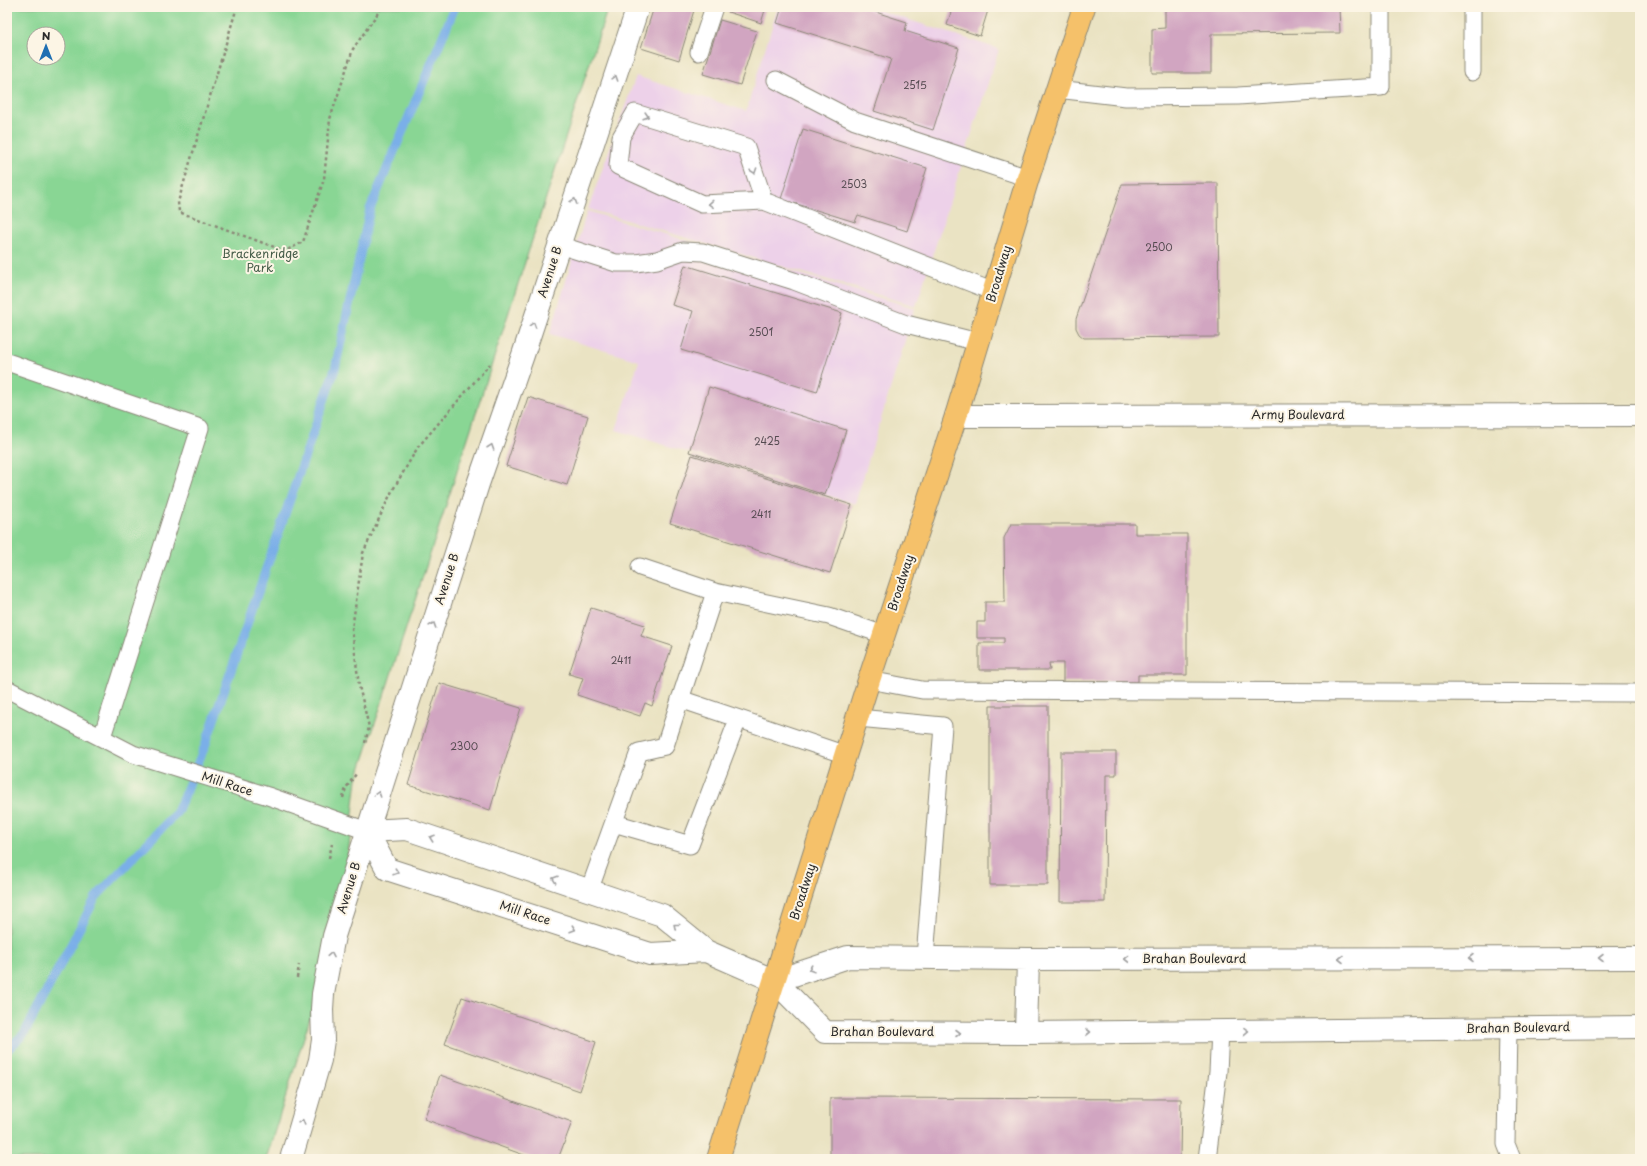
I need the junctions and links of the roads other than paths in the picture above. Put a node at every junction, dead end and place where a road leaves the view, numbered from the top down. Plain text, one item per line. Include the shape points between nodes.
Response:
1 (638, 7) edge
2 (714, 7) edge
3 (1084, 7) edge
4 (1381, 7) edge
5 (1472, 7) edge
6 (699, 52) dead end
7 (1472, 72) dead end
8 (776, 80) dead end
9 (1057, 89) junction
10 (598, 130) junction
11 (622, 137) junction
12 (1028, 178) junction
13 (764, 201) junction
14 (559, 245) junction
15 (994, 292) junction
16 (978, 342) junction
17 (7, 362) edge
18 (1640, 415) edge
19 (956, 416) junction
20 (640, 567) dead end
21 (715, 592) junction
22 (884, 635) junction
23 (869, 680) junction
24 (7, 689) edge
25 (1640, 694) edge
26 (680, 699) junction
27 (858, 718) junction
28 (738, 719) junction
29 (102, 737) junction
30 (846, 755) junction
31 (614, 823) junction
32 (366, 831) junction
33 (589, 891) junction
34 (706, 951) junction
35 (925, 958) junction
36 (1640, 958) edge
37 (1028, 959) junction
38 (775, 981) junction
39 (1640, 1027) edge
40 (1508, 1028) junction
41 (1220, 1031) junction
42 (1026, 1033) junction
43 (291, 1159) edge
44 (718, 1159) edge
45 (1208, 1159) edge
46 (1512, 1159) edge

10 -> 1 street, Avenue B
2 - 6 lane
3 - 9 main road, Broadway
4 - 9 lane via 1381,87 1238,96 1126,97
5 - 7 lane
8 - 12 lane via 855,121
9 - 12 main road, Broadway
10 - 11 lane
14 -> 10 street, Avenue B
13 -> 11 lane via 702,204 618,166
11 -> 13 lane via 635,113 746,147
12 - 15 main road, Broadway
13 - 15 lane
14 - 16 lane via 616,263 657,260 683,251 703,252 794,281 906,324
32 -> 14 street, Avenue B via 478,484
15 - 16 main road, Broadway
16 - 19 main road, Broadway
17 - 29 lane via 200,428
18 - 19 street, Army Boulevard
19 - 22 main road, Broadway
20 - 21 lane
21 - 22 lane via 829,616
21 - 26 lane
22 - 23 main road, Broadway
23 - 25 lane via 922,690
23 - 27 main road, Broadway
24 - 29 lane, Mill Race
26 - 28 lane
26 - 31 lane via 666,746 639,752
27 - 30 main road, Broadway
27 - 35 lane via 943,726
28 - 30 lane
28 - 31 lane via 690,845
29 - 32 lane, Mill Race via 133,754 268,796
30 - 38 main road, Broadway
31 - 33 lane
33 -> 32 street, Mill Race via 407,829
32 -> 34 street, Mill Race via 387,869 650,954
43 -> 32 street, Avenue B via 320,1060 322,1004 334,936
34 -> 33 street, Mill Race via 662,915
34 - 38 street, Mill Race
35 - 37 street, Brahan Boulevard
35 -> 38 street, Brahan Boulevard via 848,957
36 -> 37 street, Brahan Boulevard
37 - 42 street
38 -> 42 street, Brahan Boulevard via 824,1032
38 - 44 main road, Broadway
39 - 40 street, Brahan Boulevard
41 -> 40 street, Brahan Boulevard
40 - 46 lane via 1506,1144
42 -> 41 street, Brahan Boulevard
41 - 45 lane

